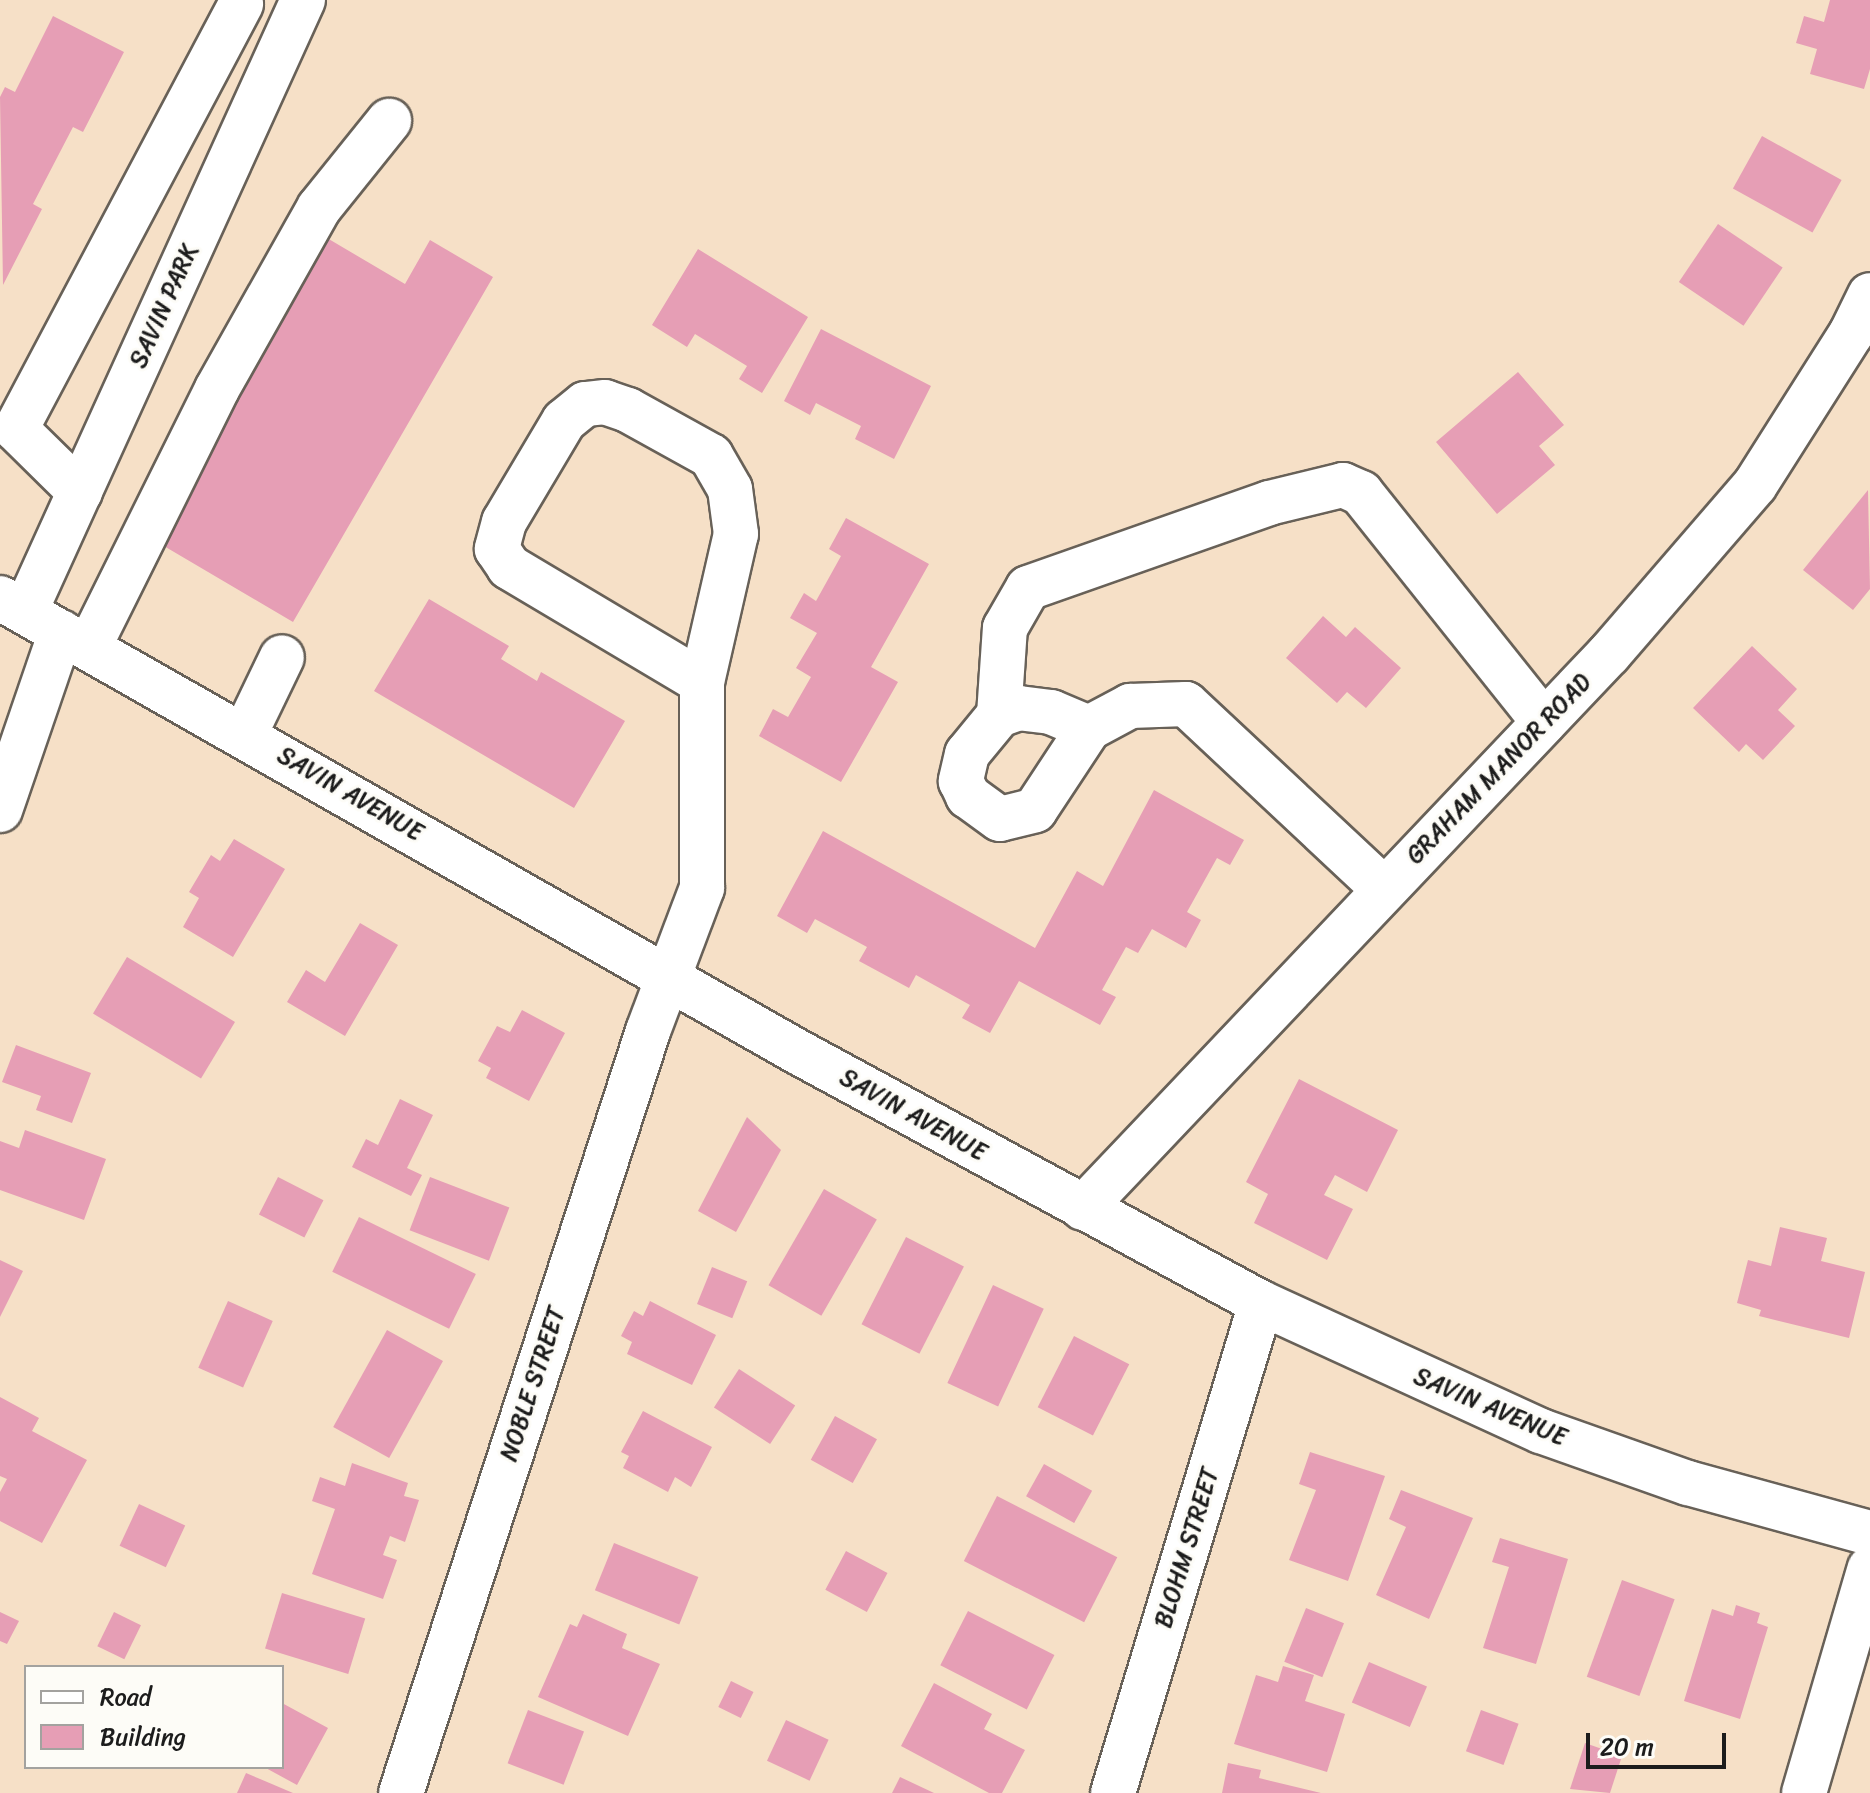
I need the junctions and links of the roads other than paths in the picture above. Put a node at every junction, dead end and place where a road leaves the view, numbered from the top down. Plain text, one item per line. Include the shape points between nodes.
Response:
1 (303, 0) edge
2 (240, 2) edge
3 (275, 61) junction
4 (389, 121) dead end
5 (1870, 295) edge
6 (1860, 340) edge
7 (80, 492) junction
8 (44, 622) edge
9 (282, 657) dead end
10 (702, 682) junction
11 (999, 715) junction
12 (1544, 722) junction
13 (1089, 728) junction
14 (245, 734) junction
15 (0, 810) edge
16 (1384, 889) junction
17 (666, 975) junction
18 (1083, 1208) junction
19 (1261, 1303) junction
20 (1870, 1533) edge
21 (1870, 1568) edge
22 (401, 1793) edge
23 (1113, 1793) edge
24 (1804, 1793) edge

1 - 3 street, SAVIN PARK
2 - 3 street
2 - 7 street via 16,429
3 - 7 street, SAVIN PARK
4 - 8 street via 319,208 217,389
5 - 6 street, GRAHAM MANOR ROAD
6 - 12 street, GRAHAM MANOR ROAD via 1755,485
7 - 8 street, SAVIN PARK
8 - 14 street, SAVIN AVENUE
8 - 15 street
9 - 14 street
10 - 10 street, NOBLE STREET via 736,534 730,489 711,456 628,410 605,402 585,404 564,421 504,522 497,549 509,567
10 - 17 street, NOBLE STREET via 702,888
11 - 12 street via 1005,628 1028,588 1269,503 1343,485 1361,493
11 - 13 street via 1019,708 1051,712
11 - 13 street via 967,754 961,781 968,796 1000,819 1035,810
12 - 16 street, GRAHAM MANOR ROAD
13 - 16 street via 1130,706 1186,704
14 - 17 street, SAVIN AVENUE
16 - 18 street, GRAHAM MANOR ROAD
17 - 18 street, SAVIN AVENUE
17 - 22 street, NOBLE STREET
18 - 19 street, SAVIN AVENUE
19 - 20 street, SAVIN AVENUE via 1541,1431 1688,1483
19 - 23 street, BLOHM STREET
21 - 24 street

